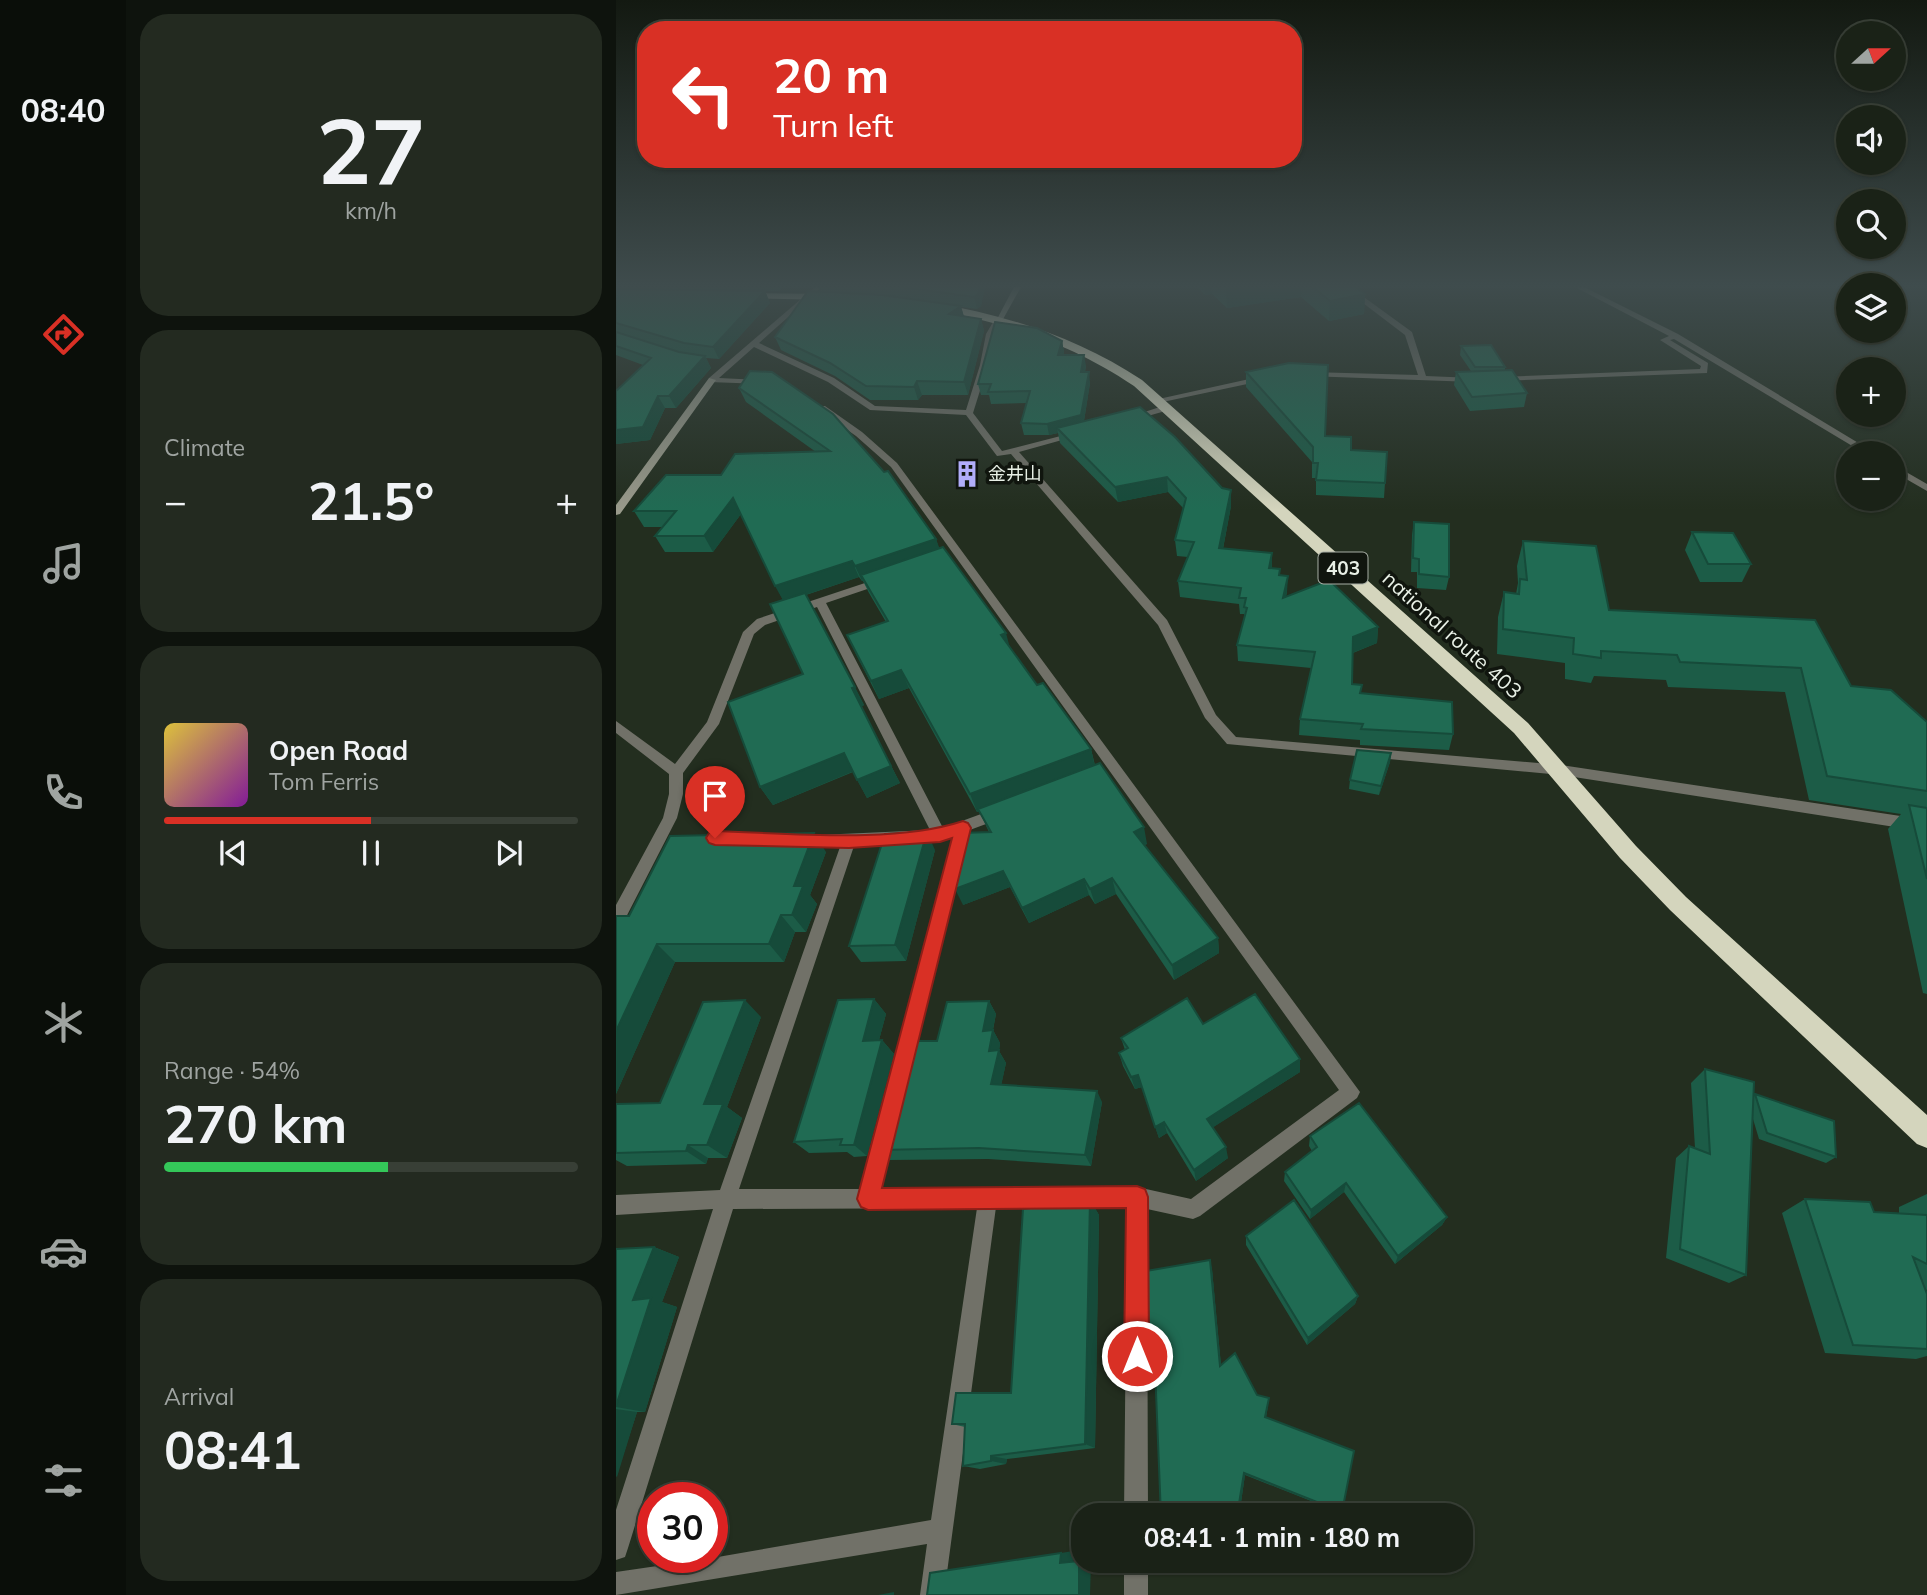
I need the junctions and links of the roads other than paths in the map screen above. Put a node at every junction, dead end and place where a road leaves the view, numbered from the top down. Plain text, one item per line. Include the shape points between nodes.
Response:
1 (730, 361) edge
2 (790, 361) edge
3 (985, 361) edge
4 (1106, 361) edge
5 (1418, 361) edge
6 (1699, 361) edge
7 (1717, 361) edge
8 (715, 364) dead end
9 (726, 365) junction
10 (1302, 373) edge
11 (1276, 376) edge
12 (1423, 378) junction
13 (712, 380) junction
14 (771, 382) edge
15 (812, 400) edge
16 (1162, 404) junction
17 (969, 413) junction
18 (1115, 422) edge
19 (1089, 429) edge
20 (1850, 441) edge
21 (1013, 451) junction
22 (1906, 475) edge
23 (1927, 488) edge
24 (616, 512) edge
25 (897, 576) edge
26 (820, 602) junction
27 (616, 726) edge
28 (1561, 771) junction
29 (676, 772) junction
30 (1014, 808) edge
31 (1927, 827) edge
32 (963, 828) junction
33 (940, 835) junction
34 (782, 840) edge
35 (849, 841) junction
36 (616, 920) edge
37 (899, 1080) edge
38 (889, 1119) edge
39 (1927, 1135) edge
40 (1137, 1197) junction
41 (988, 1198) junction
42 (726, 1199) junction
43 (868, 1199) junction
44 (616, 1206) edge
45 (1136, 1503) edge
46 (941, 1530) junction
47 (616, 1548) edge
48 (1136, 1573) edge
49 (616, 1584) edge
50 (932, 1595) edge
51 (1136, 1595) edge

1 - 9 street
2 - 17 street via 831,380 873,408
3 - 17 street
4 - 16 highway, national route 403 / 403
5 - 12 street
6 - 12 street via 1705,365 1704,371 1572,378
7 - 20 street
8 - 9 street
9 - 13 street
10 - 12 street
11 - 16 street
13 - 14 street
13 - 24 street
15 - 40 street via 894,465 954,557 1109,770 1351,1093 1193,1209
16 - 18 street
16 - 28 highway, national route 403 / 403 via 1521,728
17 - 21 street via 1000,454
19 - 21 street
21 - 28 street via 1163,623 1211,718 1232,741
22 - 23 street
25 - 26 street
26 - 29 street via 761,622 749,632 713,724
26 - 33 street
27 - 29 street
28 - 31 street
28 - 39 highway, national route 403 / 403 via 1642,867 1701,927
29 - 36 street via 668,837
30 - 32 street
32 - 33 street
32 - 37 street
33 - 35 street
34 - 35 street
35 - 42 street
38 - 43 street
40 - 41 street
40 - 45 street
41 - 43 street
41 - 46 street
42 - 43 street
42 - 44 street
42 - 47 street
46 - 49 street
46 - 50 street
48 - 51 street

